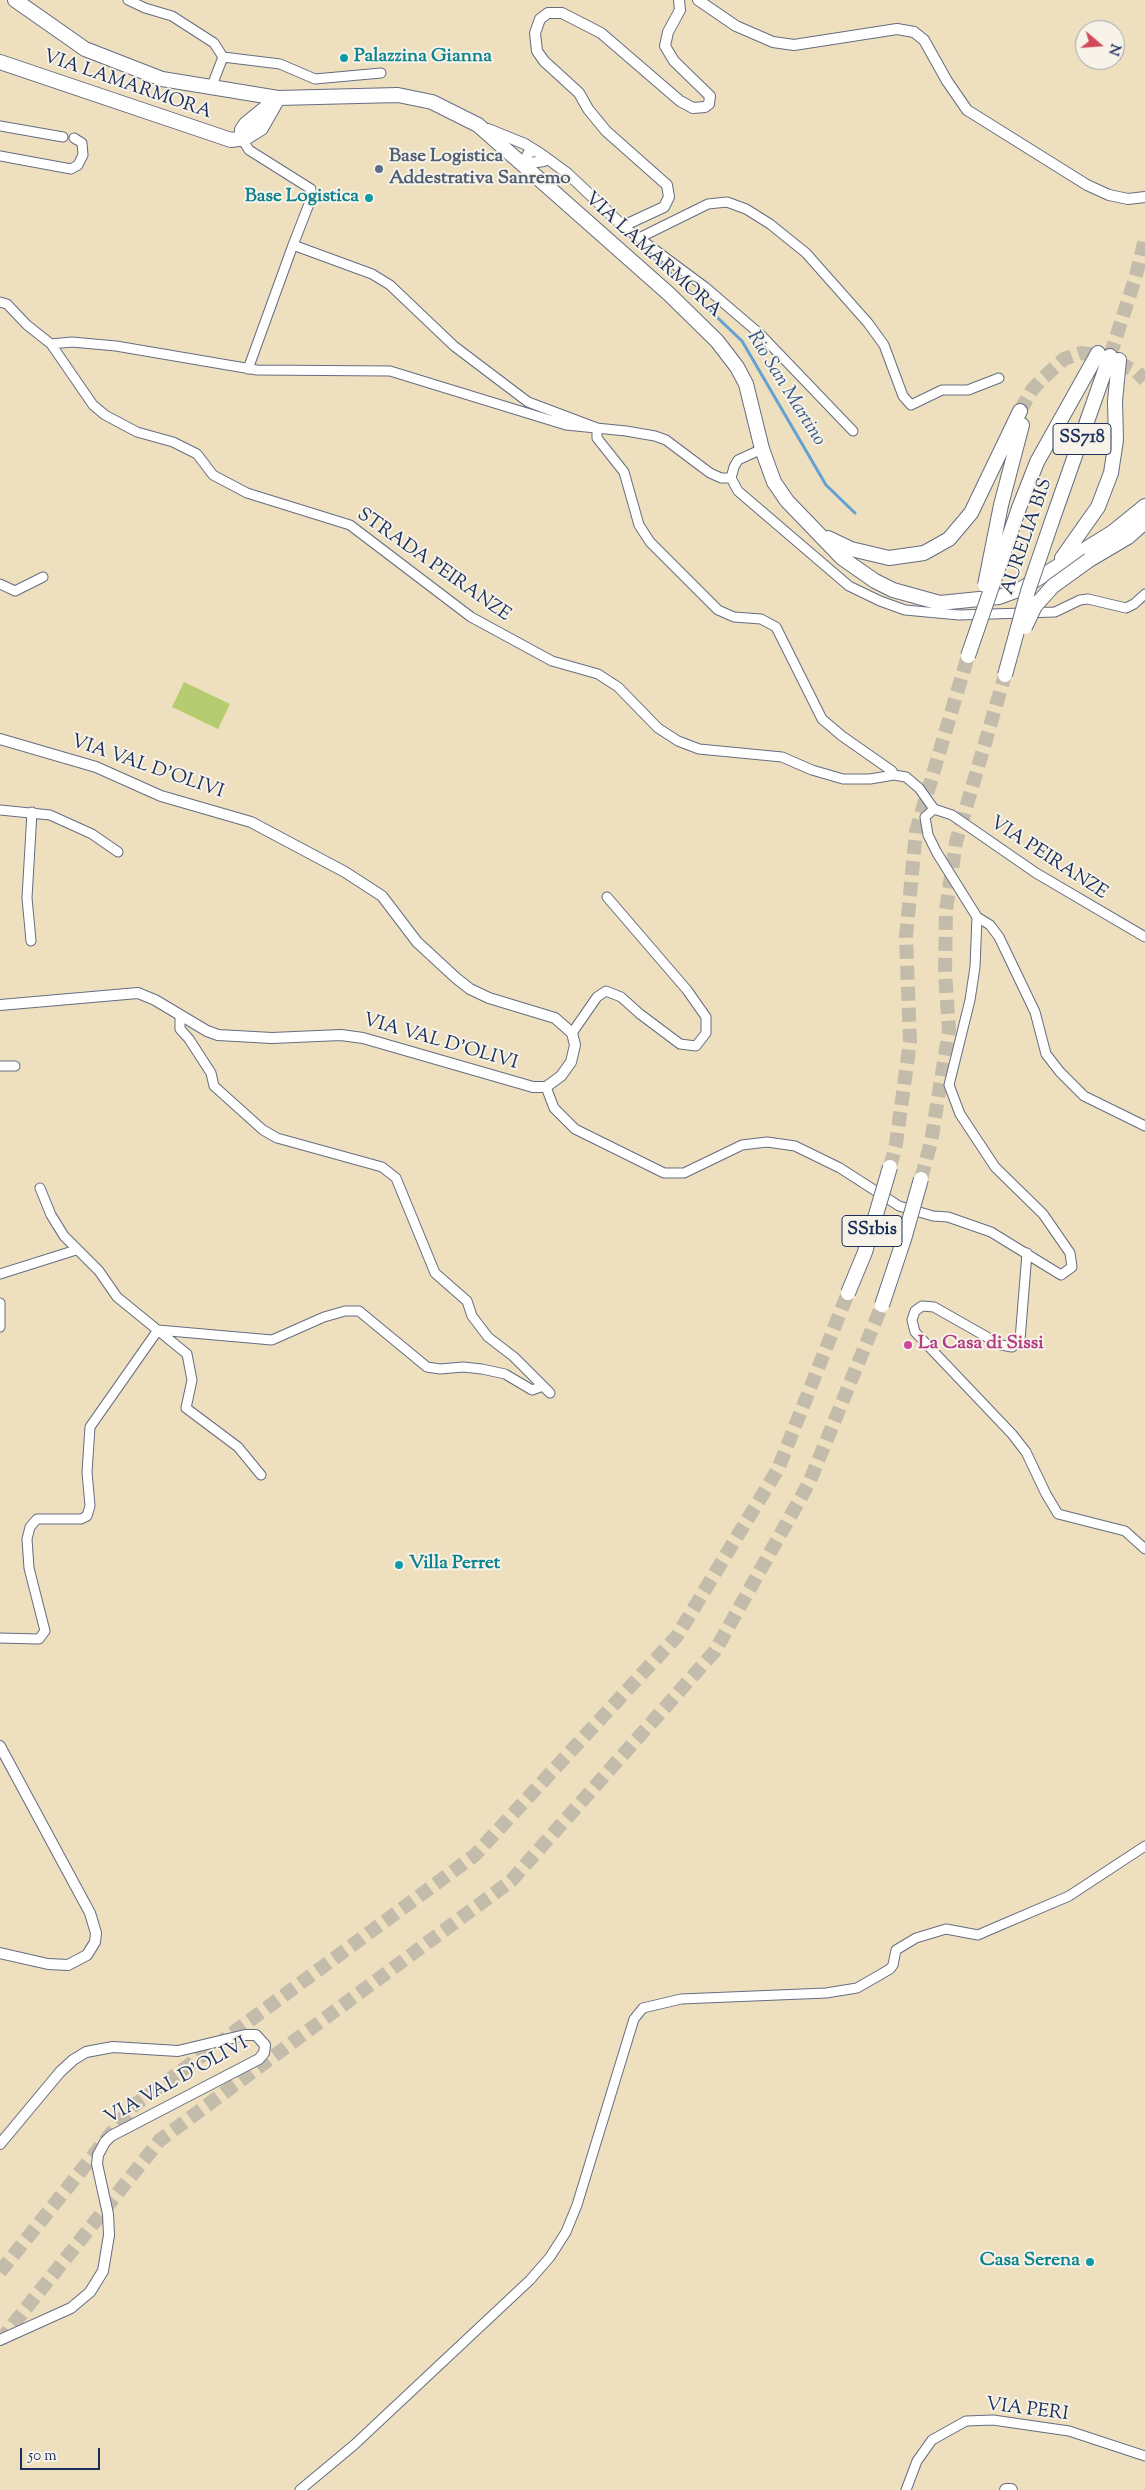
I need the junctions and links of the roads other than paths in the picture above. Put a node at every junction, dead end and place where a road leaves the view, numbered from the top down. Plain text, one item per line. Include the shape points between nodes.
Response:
1 (16, 0) edge
2 (128, 0) edge
3 (680, 0) edge
4 (698, 0) edge
5 (223, 57) junction
6 (0, 62) edge
7 (381, 73) dead end
8 (210, 88) junction
9 (278, 98) junction
10 (478, 125) junction
11 (0, 126) edge
12 (63, 137) dead end
13 (74, 138) dead end
14 (242, 140) junction
15 (536, 151) junction
16 (0, 156) edge
17 (548, 161) junction
18 (523, 164) junction
19 (539, 179) junction
20 (1145, 198) edge
21 (623, 226) junction
22 (639, 238) junction
23 (293, 245) junction
24 (0, 302) edge
25 (51, 344) junction
26 (1109, 356) junction
27 (248, 369) junction
28 (998, 378) dead end
29 (597, 428) junction
30 (853, 430) dead end
31 (762, 449) junction
32 (731, 478) junction
33 (1145, 506) edge
34 (1145, 522) edge
35 (818, 532) junction
36 (1054, 569) junction
37 (43, 577) dead end
38 (0, 584) edge
39 (1145, 594) edge
40 (0, 740) edge
41 (894, 775) junction
42 (934, 809) junction
43 (0, 810) edge
44 (32, 812) junction
45 (118, 852) dead end
46 (607, 896) dead end
47 (977, 917) junction
48 (1145, 937) edge
49 (31, 941) dead end
50 (0, 1005) edge
51 (180, 1016) junction
52 (572, 1033) junction
53 (0, 1066) edge
54 (16, 1066) dead end
55 (546, 1087) junction
56 (1145, 1126) edge
57 (890, 1167) tunnel mouth
58 (921, 1179) tunnel mouth
59 (40, 1188) dead end
60 (76, 1250) junction
61 (1027, 1253) junction
62 (0, 1274) edge
63 (848, 1293) tunnel mouth
64 (0, 1303) edge
65 (882, 1305) tunnel mouth
66 (0, 1327) edge
67 (158, 1330) junction
68 (543, 1386) junction
69 (550, 1393) dead end
70 (261, 1475) dead end
71 (1145, 1549) edge
72 (0, 1638) edge
73 (0, 1746) edge
74 (1145, 1846) edge
75 (0, 1953) edge
76 (0, 2144) edge
77 (0, 2340) edge
78 (1145, 2456) edge
79 (300, 2490) edge
80 (906, 2490) edge
81 (1006, 2490) edge
82 (1011, 2490) edge

1 - 8 main road, VIA LAMARMORA via 85,49 162,79
2 - 5 street via 172,16 214,43
3 - 21 street via 680,10 668,32 665,46 674,60 710,96 705,107 693,108 680,100 601,33 562,13 548,13 540,19 535,33 537,51 544,61 579,93 606,131 670,191 664,207
4 - 20 street via 736,26 773,42 794,45 897,29 914,32 924,40 967,110 1087,185 1109,195
5 - 7 street via 280,64 315,79
5 - 8 street
6 - 14 main road, VIA LAMARMORA via 214,135
8 - 9 main road, VIA LAMARMORA
9 - 10 main road, VIA LAMARMORA via 398,95 432,102
9 - 14 main road via 246,124
10 - 15 street
10 - 18 main road, VIA LAMARMORA
11 - 12 street
13 - 16 street via 82,143 83,155 78,165 71,169
14 - 23 street via 249,150 311,189
15 - 17 street
15 - 18 street via 529,152
17 - 18 street
17 - 19 street via 538,167
17 - 21 street via 581,186
18 - 19 main road, VIA LAMARMORA
19 - 31 main road, VIA LAMARMORA via 717,341 737,366 746,384
21 - 22 street, VIA LAMARMORA
22 - 28 street, VIA LAMARMORA via 708,204 727,202 746,209 806,253 862,315 884,345 899,389 911,406 942,390 968,390
22 - 30 street, VIA LAMARMORA via 705,287 761,335
23 - 27 street
23 - 29 street via 372,274 390,285 454,346 528,402
24 - 25 street, STRADA PEIRANZE via 7,304
25 - 27 street via 72,342 116,346
25 - 41 street, STRADA PEIRANZE via 93,405 105,415 137,432 173,442 197,454 213,475 247,493 350,526 471,617 552,660 598,674 618,687 658,728 678,741 699,749 782,757 843,779
26 - 34 main road, AURELIA BIS / SS718, bridge via 1028,590 1008,675 1035,606 1063,577 1128,537
26 - 35 main road, AURELIA BIS / SS718, bridge via 1045,446 1019,508 968,656 1023,413 971,513 949,539 924,553 889,558 852,549
26 - 36 main road via 1116,440 1110,473 1098,507
27 - 29 street via 390,371 566,426
29 - 32 street via 666,440 710,473
29 - 41 street via 597,438 624,472 639,525 650,542 718,610 734,617 762,619 776,627 822,719
31 - 32 street via 738,460
31 - 35 main road, VIA LAMARMORA via 774,482 803,519
32 - 39 street via 738,491 849,586 905,610 959,615 1056,612 1088,599 1126,608
33 - 36 main road via 1113,532
35 - 36 main road via 842,558 875,581 908,596 940,603 999,597 1021,589
37 - 38 street via 15,590
40 - 52 street, VIA VAL D'OLIVI via 96,767 161,796 251,822 372,887 391,905 417,942 470,989 555,1018
41 - 42 street via 913,782
42 - 47 street via 925,817 928,835
42 - 48 street, VIA PEIRANZE via 952,816 1036,872
43 - 44 street
44 - 45 street via 92,834
44 - 49 street via 27,898
46 - 52 street via 687,990 706,1017 706,1033 696,1046 680,1044 622,997 606,991 597,997
47 - 56 street via 998,937 1035,1012 1046,1054 1060,1072 1084,1096
47 - 61 street via 970,1000 948,1085 960,1114 990,1159 1053,1226 1070,1253 1072,1267 1061,1275
50 - 51 street, VIA VAL D'OLIVI via 130,992 146,996
51 - 55 street, VIA VAL D'OLIVI via 206,1031 227,1037 342,1035 363,1038 524,1086
51 - 68 street via 180,1029 211,1073 214,1086 264,1130 277,1138 382,1167 396,1178 435,1273 466,1301 472,1316 488,1337
52 - 55 street via 575,1046 571,1062 561,1076
53 - 54 street
55 - 61 street via 554,1108 575,1129 664,1173 684,1173 742,1144 767,1142 795,1146 840,1168 900,1206 969,1223
57 - 63 main road, SS1bis, bridge via 865,1252
58 - 65 main road, SS1bis, bridge
59 - 60 street via 51,1215
60 - 62 street
60 - 67 street via 99,1272 117,1297
61 - 71 street via 1023,1326 1020,1340 1012,1347 1001,1345 934,1307 922,1306 915,1311 912,1320 915,1332 1026,1452 1058,1514 1125,1531
64 - 66 street
67 - 68 street via 272,1340 324,1317 359,1311 427,1367 440,1370 482,1369 505,1374 532,1390
67 - 70 street via 187,1354 192,1380 186,1408 238,1447
67 - 72 street via 90,1427 87,1472 90,1506 87,1516 81,1519 37,1519 30,1528 28,1568 45,1631 38,1639
68 - 69 street
73 - 75 street via 90,1913 96,1933 88,1956 68,1965
74 - 79 street via 1069,1896 987,1931 978,1934 946,1929 916,1938 896,1950 890,1968 857,1988 681,1999 643,2008 634,2019 577,2205 566,2232 550,2257 530,2280 354,2445
76 - 77 street, VIA VAL D'OLIVI via 60,2072 86,2052 113,2047 178,2051 245,2035 256,2035 263,2041 265,2049 259,2059 105,2142 98,2155 109,2235 103,2271 90,2292 71,2308
78 - 80 street, VIA PERI via 1069,2432 993,2420 966,2422 932,2440 917,2461
81 - 82 main road

